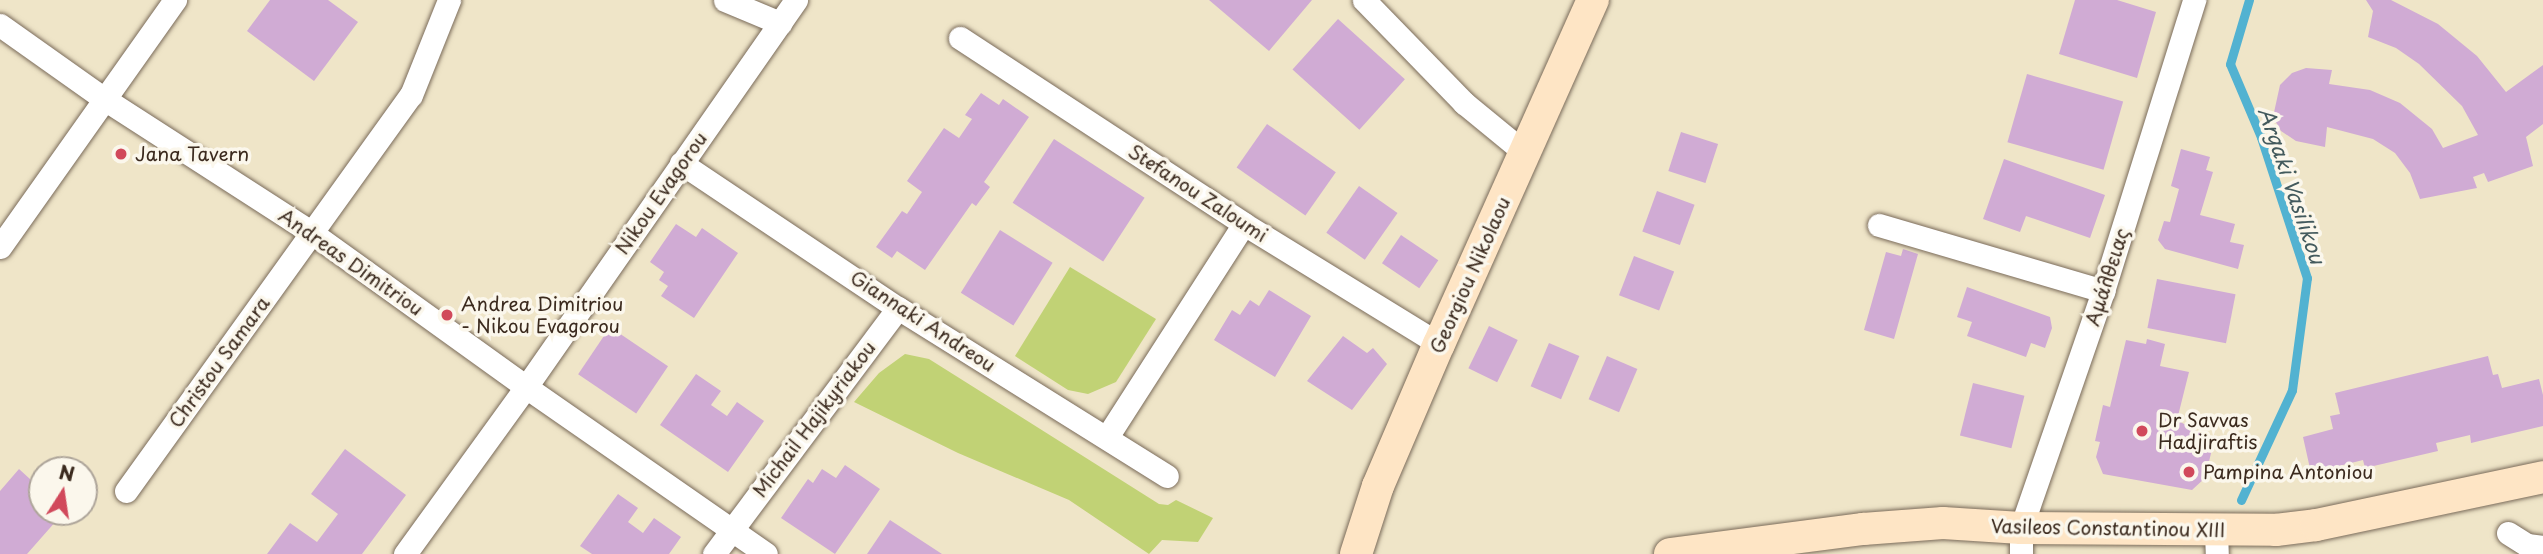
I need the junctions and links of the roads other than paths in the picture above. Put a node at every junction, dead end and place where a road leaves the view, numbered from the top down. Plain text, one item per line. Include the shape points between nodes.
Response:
1 (175, 0) edge
2 (449, 0) edge
3 (725, 0) edge
4 (796, 0) edge
5 (1364, 0) edge
6 (1593, 0) edge
7 (2194, 0) edge
8 (780, 23) junction
9 (0, 25) edge
10 (960, 38) dead end
11 (106, 100) junction
12 (1525, 153) junction
13 (681, 163) junction
14 (1244, 224) junction
15 (1879, 225) dead end
16 (312, 233) junction
17 (0, 247) edge
18 (2103, 291) junction
19 (898, 308) junction
20 (1439, 344) junction
21 (526, 387) junction
22 (1107, 437) junction
23 (1167, 476) dead end
24 (2543, 477) edge
25 (126, 491) dead end
26 (730, 531) junction
27 (2508, 533) dead end
28 (2021, 541) edge
29 (2216, 543) edge
30 (2543, 547) edge
31 (405, 554) edge
32 (714, 554) edge
33 (766, 554) edge
34 (1356, 554) edge
35 (1670, 554) edge

1 - 11 street
2 - 16 street, Christou Samara via 411,95
3 - 8 street
4 - 8 street, Nikou Evagorou
5 - 12 street via 1464,103
6 - 12 street, Georgiou Nikolaou
7 - 18 street, Αμάλθειας
8 - 13 street, Nikou Evagorou
9 - 11 street, Andreas Dimitriou
10 - 14 street, Stefanou Zaloumi
11 - 16 street, Andreas Dimitriou
11 - 17 street
12 - 20 street, Georgiou Nikolaou
13 - 19 street, Giannaki Andreou
13 - 21 street, Nikou Evagorou
14 - 20 street, Stefanou Zaloumi
14 - 22 street
15 - 18 street
16 - 21 street, Andreas Dimitriou
16 - 25 street, Christou Samara
18 - 28 street, Αμάλθειας
19 - 22 street, Giannaki Andreou
19 - 26 street, Michail Hajikyriakou
20 - 34 street, Georgiou Nikolaou via 1378,486
21 - 26 street, Andreas Dimitriou
21 - 31 street, Nikou Evagorou
22 - 23 street, Giannaki Andreou
24 - 29 street, Vasileos Constantinou XIII
26 - 32 street, Michail Hajikyriakou
26 - 33 street, Andreas Dimitriou
27 - 30 street via 2527,545
28 - 29 street, Vasileos Constantinou XIII
28 - 35 street, Vasileos Constantinou XIII via 1943,523

